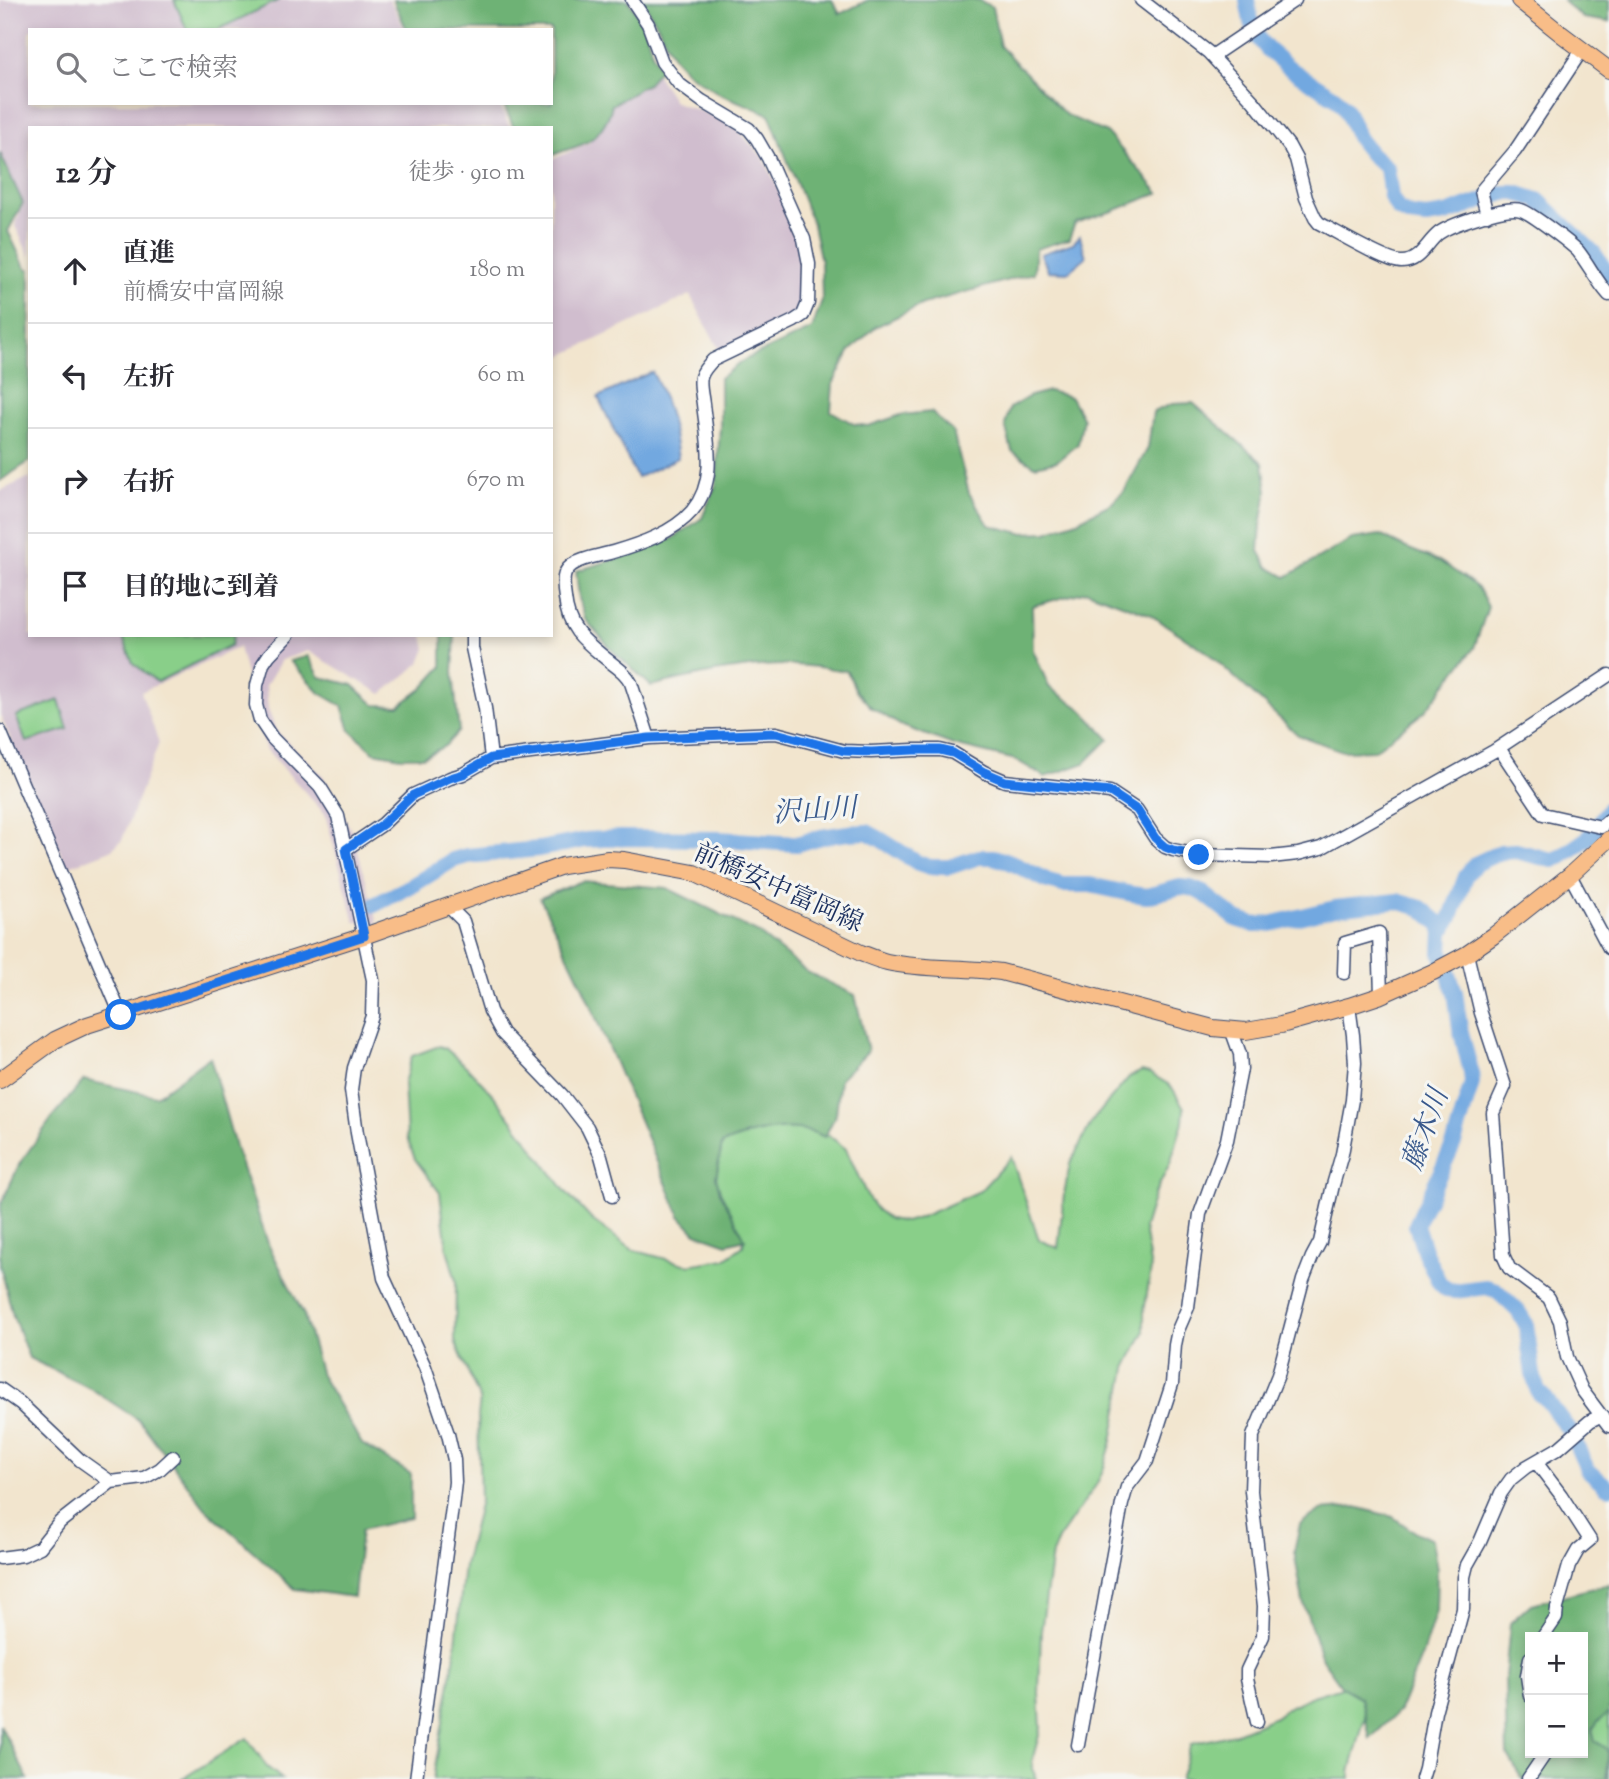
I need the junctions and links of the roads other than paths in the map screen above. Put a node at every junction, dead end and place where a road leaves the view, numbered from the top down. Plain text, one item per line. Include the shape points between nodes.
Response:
1 (632, 0) edge
2 (1141, 0) edge
3 (1296, 0) edge
4 (1519, 0) edge
5 (1582, 50) junction
6 (1212, 56) junction
7 (1609, 70) edge
8 (1487, 215) junction
9 (1607, 290) edge
10 (286, 637) edge
11 (472, 637) edge
12 (1609, 675) edge
13 (0, 732) edge
14 (649, 738) junction
15 (1499, 748) junction
16 (491, 758) junction
17 (1609, 820) edge
18 (1609, 839) edge
19 (346, 849) junction
20 (1570, 875) junction
21 (448, 906) junction
22 (364, 936) junction
23 (1609, 948) edge
24 (1464, 956) junction
25 (1344, 973) dead end
26 (1381, 995) junction
27 (1349, 1006) junction
28 (121, 1015) junction
29 (1231, 1029) junction
30 (0, 1080) edge
31 (612, 1196) dead end
32 (0, 1389) edge
33 (1604, 1421) edge
34 (173, 1457) dead end
35 (1535, 1462) junction
36 (111, 1482) junction
37 (0, 1558) edge
38 (1546, 1632) edge
39 (1257, 1722) dead end
40 (1078, 1745) dead end
41 (1542, 1758) edge
42 (416, 1779) edge
43 (1422, 1779) edge
44 (1528, 1779) edge

1 - 14 street via 648,24 662,62 679,84 749,129 757,139 804,239 810,288 803,315 706,367 701,382 707,484 689,514 673,527 565,571 571,624 627,675
2 - 6 street
3 - 6 street
4 - 5 main road
5 - 7 main road
5 - 8 street via 1516,151 1481,191
6 - 8 street via 1289,146 1319,223 1384,257 1404,262 1422,252 1441,232
8 - 9 street via 1521,210 1577,250
10 - 19 street via 263,664 257,685 260,720 320,787 338,816
11 - 16 street
12 - 15 street
13 - 28 street
14 - 15 street via 776,733 844,751 940,750 1005,781 1110,792 1137,810 1165,847 1240,857 1321,848
14 - 16 street
15 - 17 street via 1543,814 1601,827
16 - 19 street via 413,795 383,824
18 - 20 main road
19 - 22 street
20 - 23 street
20 - 24 main road
21 - 22 main road, 前橋安中富岡線
21 - 29 main road, 前橋安中富岡線 via 562,866 624,860 694,873 886,961 1001,972
21 - 31 street via 463,921 490,1011 502,1033 587,1127
22 - 28 main road, 前橋安中富岡線
22 - 42 street via 373,999 351,1090 357,1133 384,1278 425,1367 454,1460 453,1500
24 - 26 main road, 前橋安中富岡線
24 - 33 street via 1505,1086 1493,1113 1503,1255 1509,1269 1549,1298 1560,1321 1567,1357 1582,1390
25 - 26 street via 1345,943 1378,933
26 - 27 main road, 前橋安中富岡線
27 - 29 main road, 前橋安中富岡線 via 1281,1025
27 - 39 street via 1355,1063 1342,1154 1320,1242 1303,1280 1278,1375 1253,1436 1251,1502 1264,1636 1247,1679
28 - 30 main road, 前橋安中富岡線 via 55,1040
29 - 40 street via 1241,1069 1227,1140 1200,1214 1172,1384 1147,1461 1127,1487 1122,1504
32 - 36 street
33 - 35 street via 1590,1421
34 - 36 street via 144,1478
35 - 38 street via 1590,1540 1569,1566 1556,1618
35 - 43 street via 1511,1479 1467,1565 1463,1609
36 - 37 street via 60,1522 40,1547
41 - 44 street

